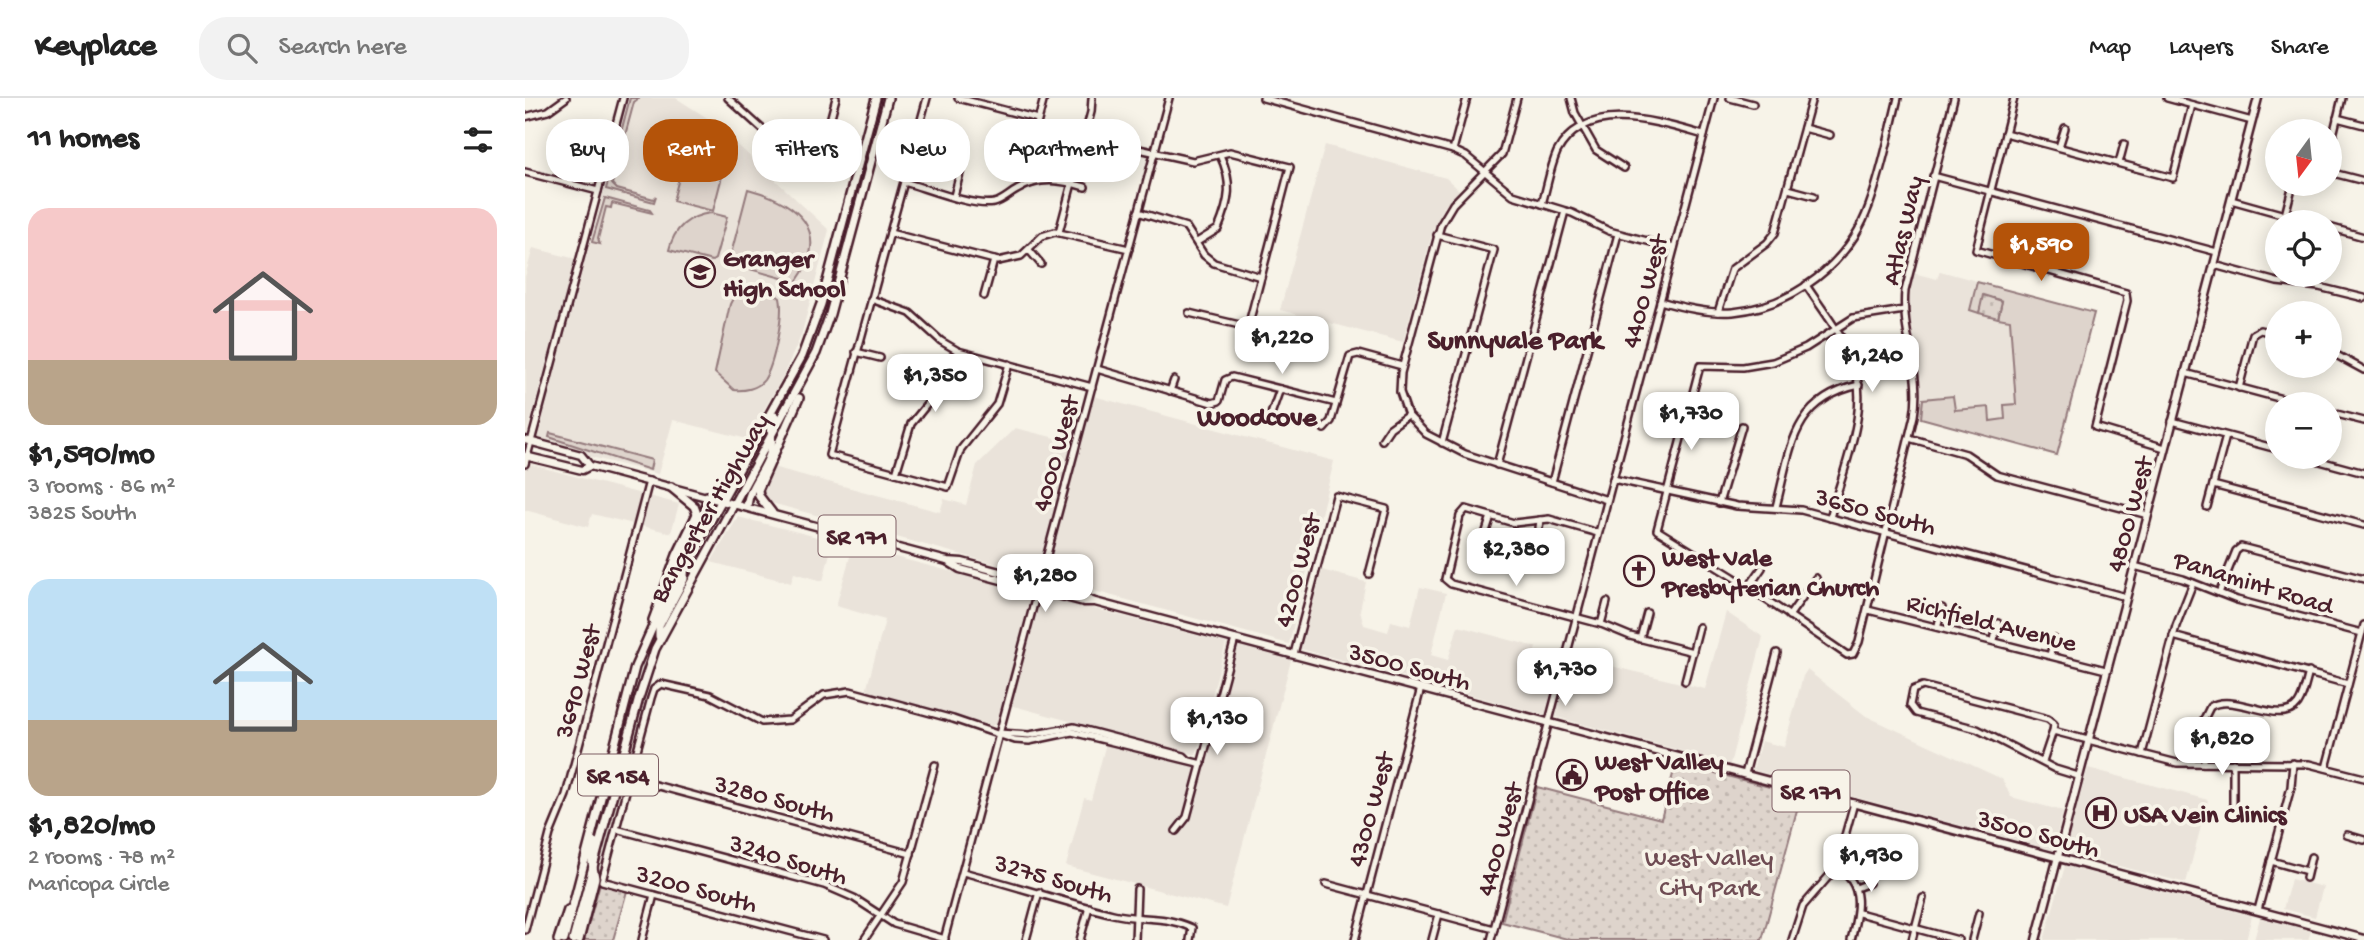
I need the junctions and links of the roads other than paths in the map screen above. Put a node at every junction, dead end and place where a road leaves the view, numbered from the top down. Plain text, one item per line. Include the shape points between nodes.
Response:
1 (566, 98) edge
2 (622, 98) edge
3 (728, 98) edge
4 (837, 98) edge
5 (876, 98) edge
6 (888, 98) edge
7 (927, 98) edge
8 (958, 98) edge
9 (1044, 98) edge
10 (1091, 98) edge
11 (1169, 98) edge
12 (1263, 98) edge
13 (1517, 98) edge
14 (1571, 98) edge
15 (1714, 98) edge
16 (1730, 98) edge
17 (1812, 98) edge
18 (1898, 98) edge
19 (1954, 98) edge
20 (2014, 98) edge
21 (2167, 98) edge
22 (2258, 98) edge
23 (2342, 98) edge
24 (1464, 99) edge
25 (1753, 104) dead end
26 (2193, 105) junction
27 (525, 117) edge
28 (2337, 118) joint
29 (921, 119) edge
30 (1038, 119) joint
31 (1088, 119) edge
32 (2252, 121) junction
33 (1582, 124) junction
34 (2364, 125) edge
35 (1804, 128) junction
36 (2064, 128) dead end
37 (2005, 133) junction
38 (1704, 135) junction
39 (1830, 135) dead end
40 (2124, 144) dead end
41 (1141, 148) edge
42 (2059, 148) junction
43 (1453, 150) junction
44 (1155, 151) junction
45 (1220, 155) junction
46 (2119, 163) junction
47 (1623, 168) dead end
48 (525, 172) edge
49 (1484, 173) junction
50 (2342, 175) edge
51 (1933, 176) junction
52 (2364, 181) edge
53 (904, 182) joint
54 (958, 182) edge
55 (1032, 183) joint
56 (1072, 183) junction
57 (1085, 187) dead end
58 (1787, 189) junction
59 (598, 191) junction
60 (1990, 191) junction
61 (954, 196) junction
62 (1814, 196) dead end
63 (2231, 200) junction
64 (1542, 204) junction
65 (2267, 210) edge
66 (1565, 211) junction
67 (1138, 212) junction
68 (2342, 231) edge
69 (1059, 232) junction
70 (891, 233) junction
71 (1437, 234) junction
72 (1618, 234) junction
73 (2364, 237) edge
74 (1197, 242) junction
75 (1674, 248) junction
76 (1129, 249) junction
77 (1029, 250) junction
78 (2217, 252) junction
79 (993, 260) junction
80 (1041, 264) dead end
81 (2214, 265) junction
82 (1261, 276) junction
83 (1807, 285) junction
84 (984, 296) dead end
85 (2364, 298) edge
86 (871, 299) junction
87 (1660, 301) junction
88 (1904, 310) junction
89 (1718, 312) junction
90 (1189, 313) dead end
91 (828, 323) junction
92 (1835, 329) junction
93 (2265, 332) edge
94 (958, 351) junction
95 (856, 352) junction
96 (880, 358) dead end
97 (2342, 358) edge
98 (798, 364) junction
99 (1009, 364) junction
100 (1402, 366) junction
101 (1097, 369) junction
102 (2364, 370) edge
103 (2185, 373) junction
104 (1174, 380) dead end
105 (1859, 385) junction
106 (1092, 387) junction
107 (2239, 388) junction
108 (1280, 389) junction
109 (1170, 391) junction
110 (2265, 395) edge
111 (1336, 404) junction
112 (1408, 415) junction
113 (2342, 415) edge
114 (1270, 416) dead end
115 (2172, 421) junction
116 (2364, 421) edge
117 (1742, 426) dead end
118 (1324, 429) dead end
119 (2226, 436) junction
120 (1909, 438) junction
121 (770, 440) junction
122 (1382, 440) dead end
123 (528, 441) edge
124 (1443, 443) junction
125 (2265, 446) edge
126 (2165, 448) junction
127 (526, 456) edge
128 (525, 464) edge
129 (1497, 465) junction
130 (590, 466) junction
131 (2342, 467) edge
132 (896, 473) junction
133 (2364, 473) edge
134 (1613, 479) junction
135 (649, 481) junction
136 (1552, 482) junction
137 (2213, 485) junction
138 (671, 487) junction
139 (1667, 491) junction
140 (707, 496) junction
141 (722, 500) junction
142 (1607, 500) junction
143 (734, 503) junction
144 (1719, 503) junction
145 (747, 506) junction
146 (1776, 507) junction
147 (2207, 507) dead end
148 (772, 513) junction
149 (2147, 515) junction
150 (1491, 516) junction
151 (1830, 518) junction
152 (1540, 520) junction
153 (2364, 525) edge
154 (1598, 533) junction
155 (1886, 533) junction
156 (1483, 541) dead end
157 (1531, 552) dead end
158 (685, 566) junction
159 (2134, 566) junction
160 (1762, 568) dead end
161 (1369, 574) dead end
162 (1816, 578) dead end
163 (2364, 579) edge
164 (2193, 583) junction
165 (1039, 586) junction
166 (1748, 588) junction
167 (2219, 593) junction
168 (2126, 597) junction
169 (1607, 602) dead end
170 (1942, 608) dead end
171 (1868, 610) junction
172 (1647, 613) dead end
173 (1789, 616) junction
174 (1576, 617) junction
175 (1998, 623) dead end
176 (1601, 624) junction
177 (653, 625) junction
178 (1938, 625) junction
179 (2364, 625) edge
180 (1699, 626) dead end
181 (2362, 633) junction
182 (2173, 636) junction
183 (1235, 639) junction
184 (1640, 639) junction
185 (2054, 639) dead end
186 (1994, 640) junction
187 (659, 641) junction
188 (1693, 652) junction
189 (1777, 653) dead end
190 (1294, 654) junction
191 (2050, 655) junction
192 (2106, 670) junction
193 (2309, 672) junction
194 (1685, 681) dead end
195 (2348, 684) junction
196 (1421, 688) junction
197 (1548, 722) junction
198 (2053, 731) junction
199 (999, 733) junction
200 (2088, 740) junction
201 (2142, 754) junction
202 (2043, 761) junction
203 (2233, 763) junction
204 (2293, 763) junction
205 (1202, 764) junction
206 (2204, 764) junction
207 (935, 765) dead end
208 (2326, 768) junction
209 (1745, 774) junction
210 (2078, 776) junction
211 (629, 778) junction
212 (2364, 778) edge
213 (604, 784) junction
214 (1854, 803) junction
215 (2233, 806) dead end
216 (616, 829) junction
217 (1176, 831) dead end
218 (2347, 835) dead end
219 (2364, 840) edge
220 (911, 854) junction
221 (2058, 857) junction
222 (2311, 857) dead end
223 (2271, 861) junction
224 (593, 866) junction
225 (1836, 868) junction
226 (2307, 871) junction
227 (963, 872) junction
228 (2306, 878) dead end
229 (1868, 883) dead end
230 (1326, 884) dead end
231 (1856, 888) junction
232 (1137, 889) dead end
233 (1039, 892) junction
234 (654, 895) junction
235 (1367, 895) junction
236 (1923, 898) dead end
237 (573, 905) junction
238 (1089, 908) junction
239 (2258, 910) junction
240 (1859, 913) junction
241 (1979, 913) dead end
242 (1439, 914) junction
243 (881, 916) junction
244 (1136, 916) junction
245 (1494, 929) junction
246 (1915, 929) junction
247 (525, 930) edge
248 (945, 939) edge
249 (2364, 939) edge
250 (558, 940) edge
251 (565, 940) edge
252 (573, 940) edge
253 (579, 940) edge
254 (642, 940) edge
255 (823, 940) edge
256 (864, 940) edge
257 (1026, 940) edge
258 (1080, 940) edge
259 (1135, 940) edge
260 (1190, 940) edge
261 (1355, 940) edge
262 (1432, 940) edge
263 (1491, 940) edge
264 (1792, 940) edge
265 (1851, 940) edge
266 (1912, 940) edge
267 (1958, 940) edge
268 (1972, 940) edge
269 (2036, 940) edge

1 - 27 street via 548,111
2 - 59 street
3 - 4 street via 804,167 813,170
5 - 98 highway, Bangerter Highway / SR 154 via 821,304
6 - 91 highway, Bangerter Highway / SR 154
7 - 29 street
8 - 30 street
9 - 30 street
10 - 31 street
11 - 44 street, 4000 West
12 - 43 street
13 - 49 street via 1502,154
14 - 33 street
15 - 38 street, 4400 West
16 - 25 street
17 - 35 street
18 - 83 street via 1863,221 1834,262
19 - 51 street, Atlas Way
20 - 37 street
21 - 26 street
22 - 32 main road, 4800 West
23 - 28 street
24 - 43 street
26 - 32 street
26 - 46 street via 2173,178
28 - 34 street
32 - 63 main road, 4800 West
33 - 38 street via 1619,114
33 - 47 street via 1600,154
33 - 64 street via 1557,152
35 - 39 street
35 - 58 street
36 - 42 street
37 - 42 street
37 - 60 street
38 - 75 street, 4400 West
40 - 46 street
41 - 44 street
42 - 46 street
43 - 49 street
44 - 45 street via 1193,161
44 - 67 street, 4000 West
45 - 74 street via 1230,177 1227,200 1218,229
45 - 82 street via 1235,152 1290,167
48 - 59 street
49 - 64 street via 1513,195
49 - 71 street via 1449,209
50 - 52 street
51 - 60 street
51 - 88 street, Atlas Way
53 - 61 street
53 - 70 street
54 - 61 street
55 - 56 street
55 - 61 street via 993,203
56 - 57 street
56 - 69 street
58 - 62 street
58 - 89 street via 1775,233 1732,269
59 - 123 street
60 - 78 street
60 - 126 street via 1976,250 2127,295 2095,427
63 - 65 street
63 - 78 main road, 4800 West
64 - 66 street
66 - 72 street
66 - 129 street
67 - 74 street via 1182,224
67 - 76 street, 4000 West
68 - 73 street
69 - 76 street
69 - 77 street via 1042,236
70 - 79 street
70 - 86 street
71 - 100 street
71 - 124 street via 1494,250
72 - 75 street
72 - 136 street
74 - 82 street via 1214,263
75 - 87 street, 4400 West
76 - 101 street, 4000 West
77 - 79 street via 1012,259
77 - 80 street
78 - 81 main road, 4800 West
79 - 84 street
81 - 85 street
81 - 103 main road, 4800 West
82 - 90 street via 1248,327
83 - 89 street via 1765,305
83 - 92 street
86 - 94 street via 910,313
86 - 95 street
87 - 89 street
87 - 134 street, 4400 West
88 - 92 street via 1862,315
88 - 120 street, Atlas Way via 1917,385
91 - 121 highway, Bangerter Highway / SR 154 via 806,376
91 - 148 highway via 815,365 759,488 759,496
92 - 105 street via 1851,355
92 - 139 street via 1773,362 1700,366
93 - 107 street via 2256,331
94 - 99 street
94 - 132 street via 944,383 909,428
95 - 96 street
95 - 132 street via 829,456
97 - 102 street
98 - 121 highway via 795,381 772,421
98 - 141 highway, Bangerter Highway / SR 154
99 - 106 street
99 - 132 street via 997,404 961,449 948,487
100 - 111 street via 1352,354
100 - 112 street via 1400,392
101 - 106 street, 4000 West
101 - 109 street
103 - 107 street
103 - 115 main road, 4800 West
104 - 109 street
105 - 146 street via 1829,394 1806,414 1796,432
105 - 151 street via 1856,421
106 - 165 street, 4000 West
107 - 110 street
108 - 109 street via 1228,377 1215,403
108 - 111 street
108 - 114 street
111 - 118 street via 1331,423
112 - 122 street via 1389,428
112 - 124 street
113 - 116 street
115 - 119 street
115 - 126 main road, 4800 West
117 - 144 street
119 - 125 street
119 - 137 street
120 - 149 street via 1969,455 1997,475
120 - 155 street, Atlas Way
121 - 143 highway, Bangerter Highway / SR 154
121 - 145 highway via 769,457
123 - 127 street
123 - 130 main road, 3500 South / SR 171 via 581,455
124 - 129 street
126 - 149 main road, 4800 West
127 - 128 street
127 - 130 main road, 3500 South / SR 171 via 582,470
129 - 136 street
130 - 135 main road, 3500 South / SR 171
131 - 133 street
134 - 139 street, 3650 South
134 - 142 street, 4400 West
135 - 138 main road, 3500 South / SR 171
135 - 247 street, 3690 West
136 - 142 street
137 - 147 street
137 - 153 street
138 - 140 main road, 3500 South / SR 171
138 - 177 highway via 697,514 654,612
139 - 144 street, 3650 South
139 - 166 street via 1657,530
140 - 141 main road, 3500 South / SR 171
140 - 158 highway via 686,548
141 - 143 main road, 3500 South / SR 171
141 - 158 highway, Bangerter Highway / SR 154
142 - 154 street, 4400 West
143 - 145 main road, 3500 South / SR 171
143 - 187 highway, Bangerter Highway / SR 154
144 - 146 street, 3650 South
145 - 148 main road, 3500 South / SR 171
146 - 151 street, 3650 South
148 - 165 main road, 3500 South / SR 171 via 947,561 957,568
149 - 159 main road, 4800 West
150 - 152 street via 1520,524
150 - 156 street
150 - 174 street via 1468,509 1461,513 1447,582
151 - 155 street, 3650 South
152 - 154 street
152 - 157 street via 1537,544
154 - 174 street, 4400 West
155 - 168 street, 3650 South
155 - 171 street, Atlas Way
158 - 177 highway, Bangerter Highway / SR 154
158 - 187 highway via 682,583 659,626
159 - 164 street, Panamint Road
159 - 168 main road, 4800 West
160 - 166 street
161 - 190 street, 4200 West via 1386,509 1336,496
162 - 173 street
163 - 167 street via 2241,547
164 - 167 street, Panamint Road
164 - 182 street
165 - 183 main road, 3500 South / SR 171
165 - 199 street, 4000 West
166 - 173 street
167 - 181 street, Panamint Road
168 - 192 main road, 4800 West
169 - 176 street
170 - 178 street
171 - 173 street, Atlas Way via 1857,648 1850,655
171 - 178 street, Richfield Avenue
172 - 184 street
174 - 176 street
174 - 197 street, 4400 West
175 - 186 street
176 - 184 street
177 - 213 highway, Bangerter Highway / SR 154 via 632,677
178 - 186 street, Richfield Avenue
179 - 181 street
180 - 188 street
181 - 195 street
182 - 193 street
182 - 201 street
183 - 190 main road, 3500 South / SR 171
183 - 205 street
184 - 188 street
185 - 191 street
186 - 191 street, Richfield Avenue
187 - 224 highway, Bangerter Highway / SR 154
188 - 194 street
189 - 209 street
190 - 196 main road, 3500 South / SR 171
191 - 192 street, Richfield Avenue
192 - 200 main road, 4800 West
193 - 195 street
193 - 206 street via 2300,701 2288,711 2225,702 2210,707 2204,719
195 - 208 street
196 - 197 main road, 3500 South / SR 171
196 - 235 street, 4300 West
197 - 209 main road, 3500 South / SR 171
197 - 245 street, 4400 West
198 - 200 street
198 - 202 street
198 - 202 street via 2054,724 2048,719 1919,686 1913,691 1912,711 1977,729
199 - 205 street via 1028,735 1073,727
199 - 211 street via 845,691 824,695 790,720 762,722 710,695 661,684 654,689
199 - 227 street, 4000 West
200 - 201 street
200 - 210 main road, 4800 West
201 - 206 street
202 - 210 street
203 - 204 street
203 - 206 street
203 - 215 street
204 - 208 street
204 - 223 street
205 - 217 street via 1186,820
207 - 220 street
208 - 212 street
209 - 214 main road, 3500 South / SR 171
210 - 221 main road, 4800 West
211 - 216 street
211 - 220 street, 3280 South
213 - 224 highway via 606,794 591,853
213 - 237 highway, Bangerter Highway / SR 154
214 - 221 main road, 3500 South / SR 171
214 - 225 street
216 - 234 street, 3200 South via 603,881
216 - 243 street, 3240 South via 824,885
218 - 219 street
220 - 243 street via 901,887
221 - 239 main road, 3500 South / SR 171
221 - 269 main road, 4800 West
222 - 226 street
223 - 226 street
223 - 239 street
224 - 252 highway, Bangerter Highway / SR 154
224 - 253 highway via 594,886
225 - 231 street
225 - 264 street via 1803,906
226 - 228 street
227 - 233 street, 3275 South
227 - 248 street, 4000 West
229 - 231 street
230 - 235 street
231 - 240 street
232 - 244 street
233 - 238 street, 3275 South
233 - 257 street
234 - 254 street
234 - 255 street, 3200 South
235 - 242 street
235 - 261 street, 4300 West
236 - 246 street
237 - 250 highway
237 - 251 highway, Bangerter Highway / SR 154
238 - 244 street, 3275 South
238 - 258 street
239 - 249 main road, 3500 South / SR 171
240 - 246 street
240 - 265 street
241 - 268 street
242 - 245 street
242 - 262 street
243 - 248 street, 3240 South via 904,928
243 - 256 street
244 - 259 street
244 - 260 street via 1192,928
245 - 263 street, 4400 West
246 - 266 street
246 - 267 street

